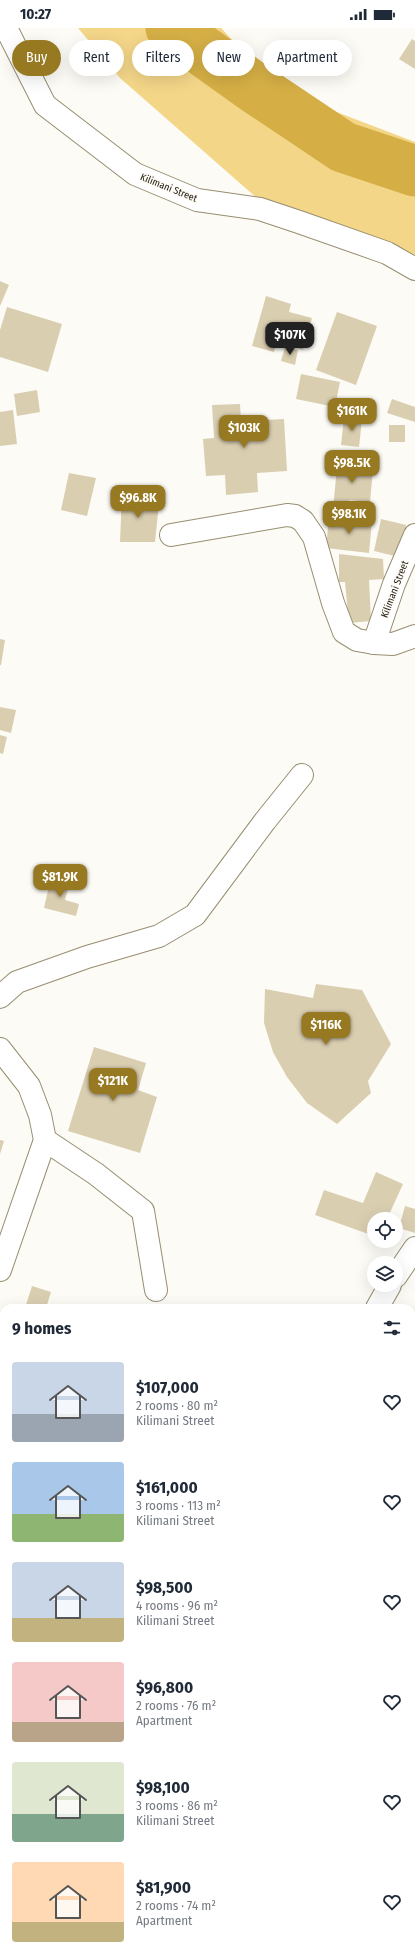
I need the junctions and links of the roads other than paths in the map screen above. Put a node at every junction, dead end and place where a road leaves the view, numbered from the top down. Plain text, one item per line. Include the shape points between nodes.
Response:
1 (6, 28) edge
2 (415, 269) edge
3 (171, 535) dead end
4 (415, 535) edge
5 (415, 636) edge
6 (374, 643) junction
7 (302, 774) dead end
8 (0, 997) edge
9 (0, 1049) edge
10 (45, 1140) junction
11 (415, 1248) edge
12 (403, 1266) edge
13 (0, 1270) edge
14 (156, 1290) dead end
15 (386, 1292) edge
16 (379, 1304) edge

1 - 2 street, Kilimani Street via 45,105 135,174 197,200 260,209 388,253
3 - 6 street via 287,515 303,520 314,537 332,602 344,632 357,640
4 - 6 street, Kilimani Street via 394,584
5 - 6 street via 393,644
7 - 8 street via 195,915 159,936 87,957 17,982
9 - 10 street via 30,1086
10 - 13 street
10 - 14 street via 96,1174 143,1211
11 - 12 street
15 - 16 street

